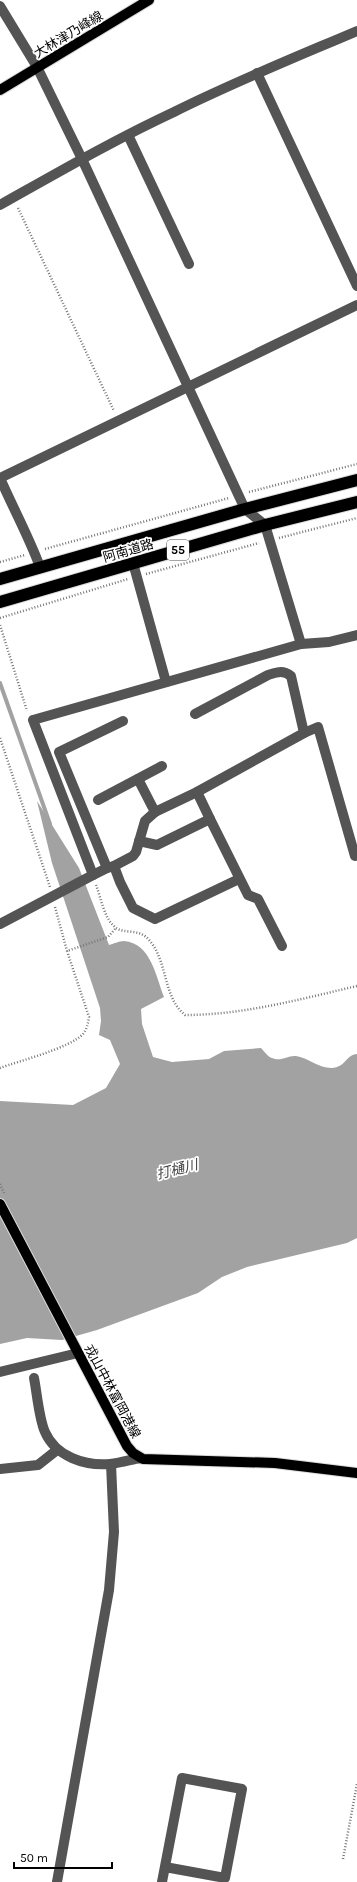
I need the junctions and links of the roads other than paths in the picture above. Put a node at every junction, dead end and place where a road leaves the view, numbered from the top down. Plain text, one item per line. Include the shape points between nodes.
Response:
1 (149, 0) edge
2 (0, 6) edge
3 (357, 31) edge
4 (37, 67) junction
5 (257, 73) junction
6 (0, 90) edge
7 (128, 135) junction
8 (82, 159) junction
9 (0, 205) edge
10 (189, 264) dead end
11 (357, 286) edge
12 (357, 305) edge
13 (188, 386) junction
14 (357, 480) edge
15 (357, 502) edge
16 (245, 509) junction
17 (266, 525) junction
18 (134, 563) junction
19 (40, 567) junction
20 (0, 579) edge
21 (0, 602) edge
22 (357, 635) edge
23 (301, 644) junction
24 (166, 682) junction
25 (195, 714) dead end
26 (123, 720) dead end
27 (304, 733) junction
28 (162, 766) dead end
29 (138, 779) junction
30 (198, 792) junction
31 (98, 800) dead end
32 (155, 812) junction
33 (210, 820) junction
34 (139, 842) junction
35 (355, 856) dead end
36 (111, 867) junction
37 (90, 877) junction
38 (239, 879) junction
39 (0, 924) edge
40 (282, 946) dead end
41 (0, 1204) edge
42 (76, 1348) junction
43 (0, 1372) edge
44 (34, 1378) dead end
45 (57, 1450) junction
46 (140, 1458) junction
47 (111, 1466) junction
48 (0, 1469) edge
49 (357, 1473) edge
50 (165, 1867) junction
51 (57, 1882) edge
52 (162, 1882) edge

1 - 4 main road, 大林津乃峰線
2 - 4 street
3 - 5 street
4 - 6 main road, 大林津乃峰線
4 - 8 street
5 - 7 street
5 - 11 street
7 - 8 street
7 - 10 street
8 - 9 street
8 - 13 street
12 - 13 street
13 - 16 street
13 - 19 street via 0,478
14 - 16 highway, 阿南道路 / 55
15 - 17 highway, 阿南道路 / 55
16 - 17 street
16 - 19 highway, 阿南道路 / 55
17 - 18 highway, 阿南道路 / 55
17 - 23 street
18 - 21 highway, 阿南道路 / 55
18 - 24 street
19 - 20 highway, 阿南道路 / 55
22 - 23 street via 329,642
23 - 24 street
24 - 37 street via 33,720
25 - 27 street via 268,675 279,671 285,672 291,676
26 - 36 street via 59,752
27 - 30 street
27 - 35 street via 318,727
28 - 29 street
29 - 31 street
29 - 32 street
30 - 32 street
30 - 33 street
32 - 34 street via 145,821
33 - 34 street via 157,845
33 - 38 street
34 - 36 street via 133,856
36 - 37 street
36 - 38 street via 134,908 155,919
37 - 39 street
38 - 40 street via 248,895 258,899
41 - 42 main road, 戎山中林富岡港線
42 - 43 street
42 - 46 main road, 戎山中林富岡港線 via 127,1446
44 - 45 street via 45,1432
45 - 47 street via 82,1462
45 - 48 street via 38,1465
46 - 47 street
46 - 49 main road, 戎山中林富岡港線 via 275,1463
47 - 51 street via 114,1532 110,1590
50 - 50 street via 226,1878 242,1789 182,1778
50 - 52 street

